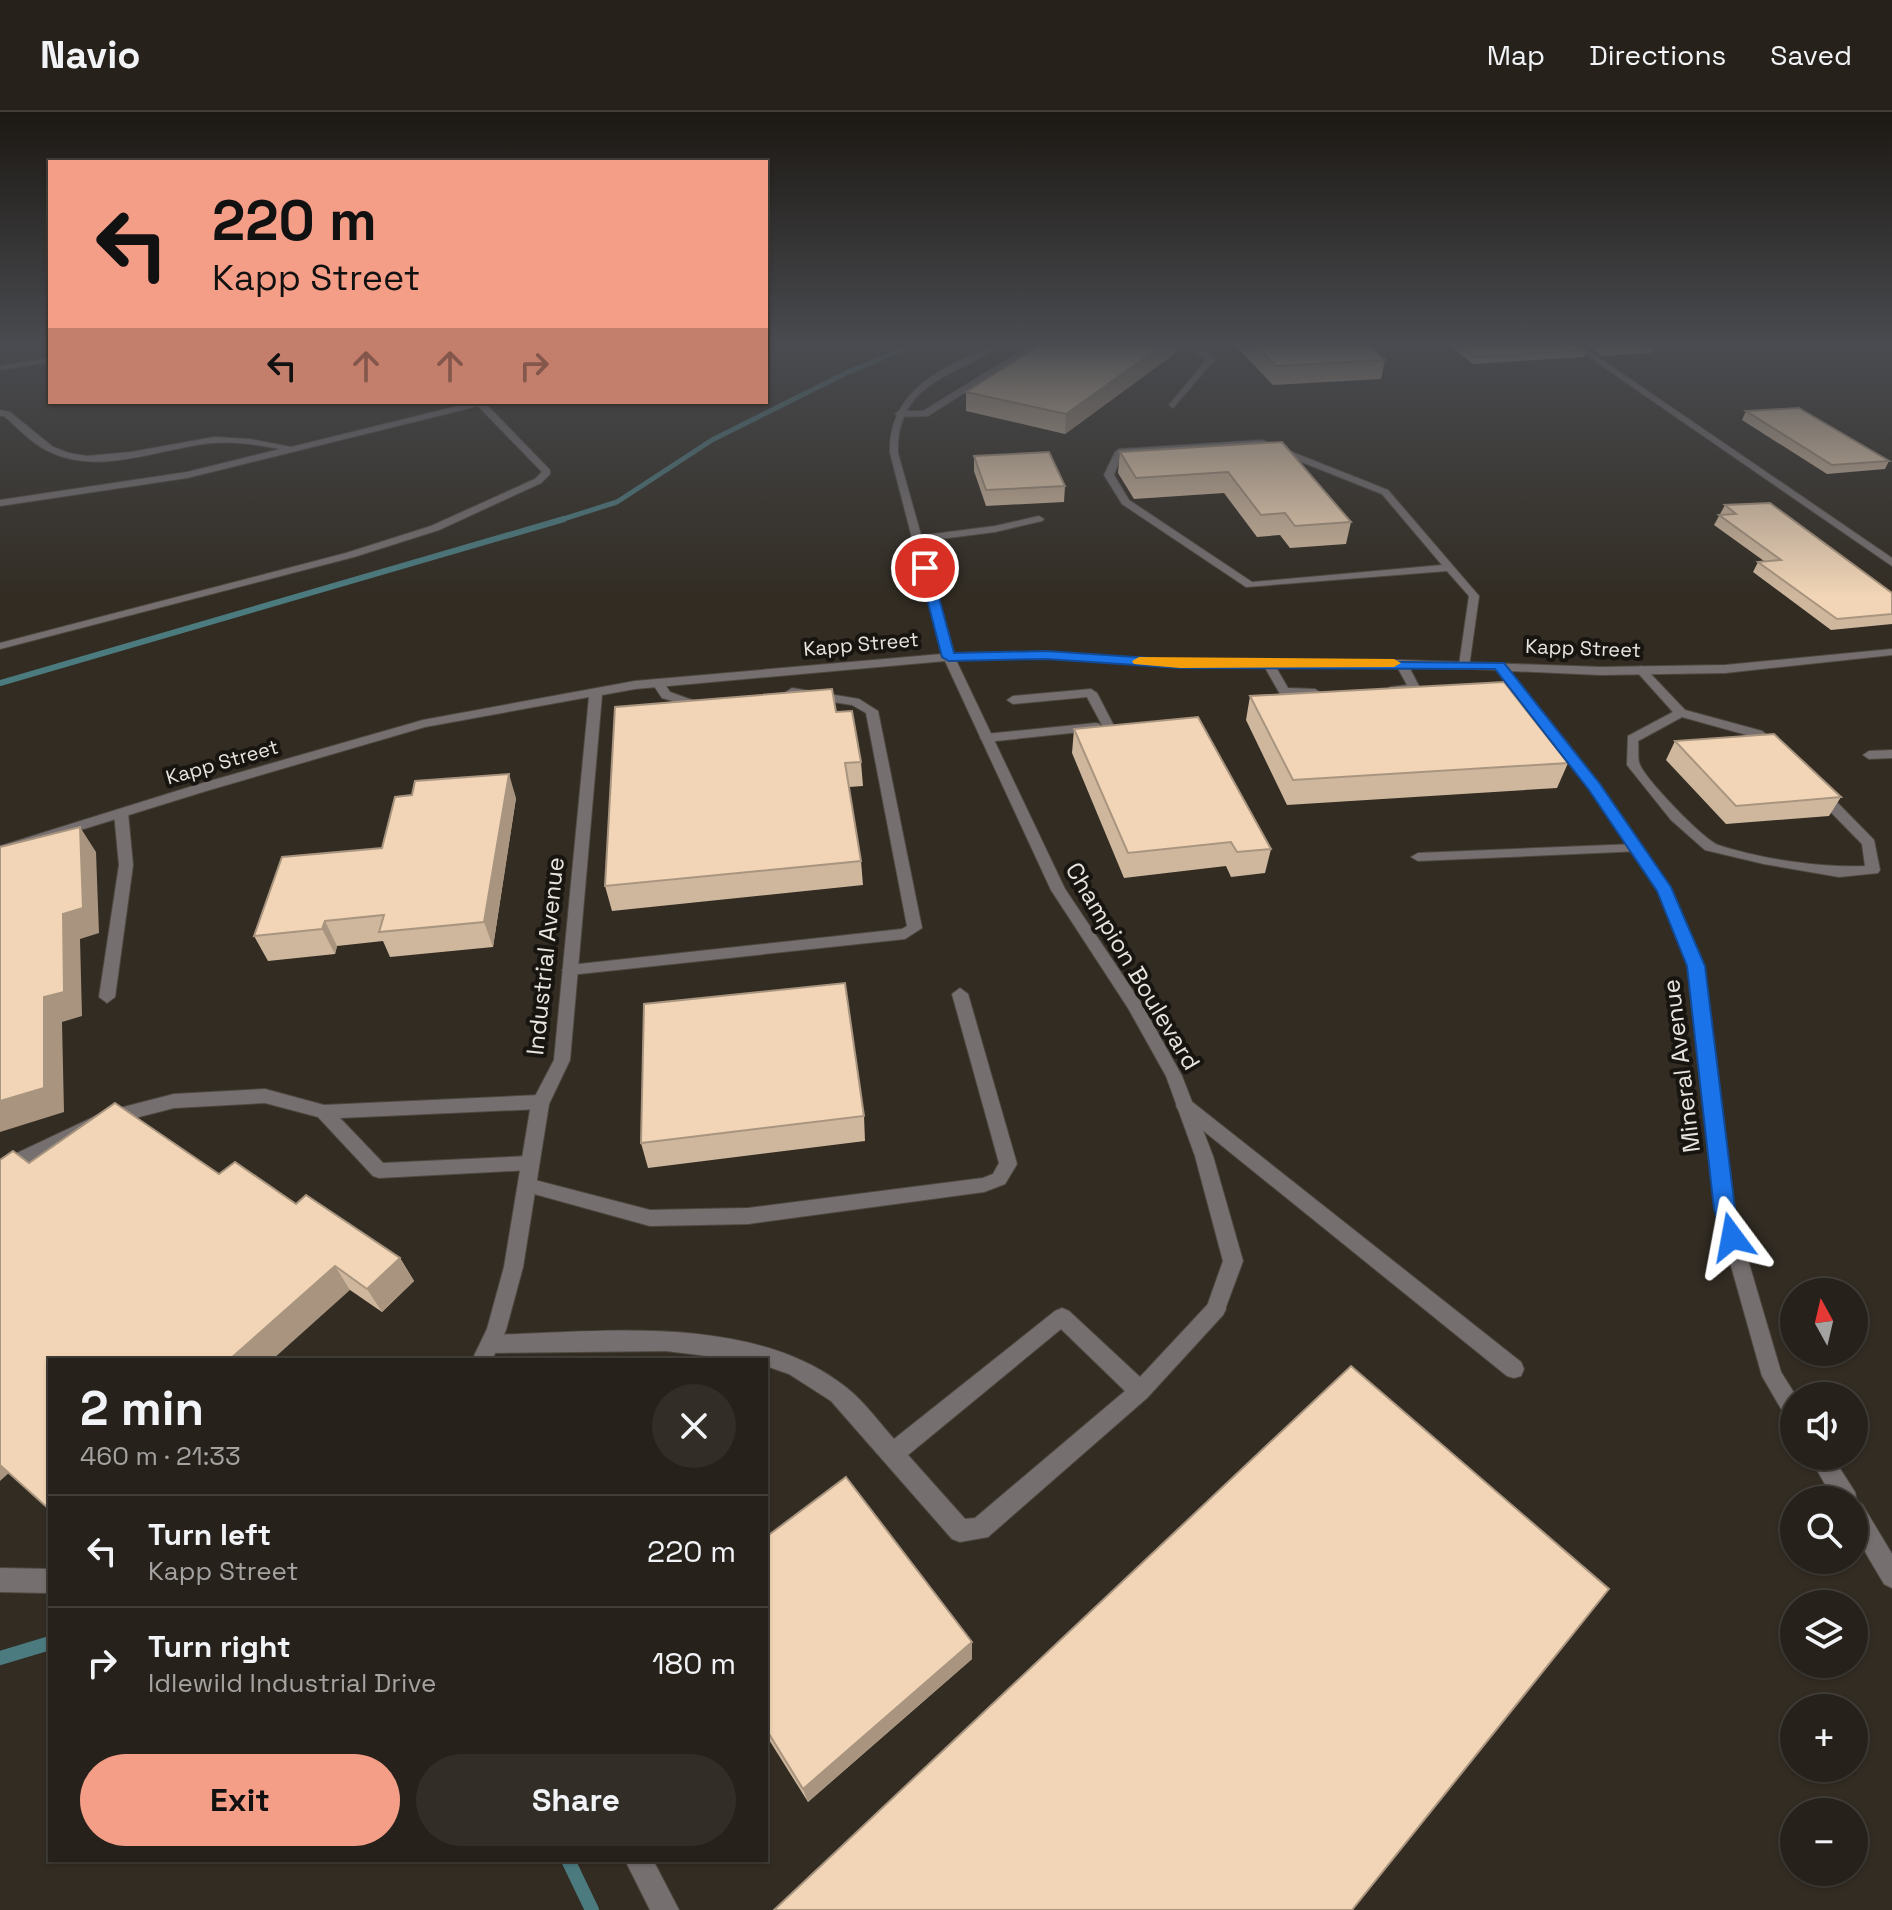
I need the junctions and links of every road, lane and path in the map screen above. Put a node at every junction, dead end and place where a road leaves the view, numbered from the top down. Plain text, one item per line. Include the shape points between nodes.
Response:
1 (24, 428) edge
2 (376, 428) edge
3 (505, 428) edge
4 (895, 428) edge
5 (1696, 428) edge
6 (292, 449) junction
7 (0, 503) edge
8 (1039, 519) dead end
9 (917, 539) junction
10 (1892, 563) edge
11 (1449, 568) junction
12 (0, 646) edge
13 (1892, 652) edge
14 (949, 657) junction
15 (1401, 663) junction
16 (1269, 664) junction
17 (1465, 665) junction
18 (1499, 665) junction
19 (802, 670) junction
20 (1641, 670) junction
21 (658, 683) junction
22 (596, 691) junction
23 (1380, 691) edge
24 (1335, 692) edge
25 (1013, 700) dead end
26 (716, 706) edge
27 (1681, 713) junction
28 (986, 738) junction
29 (1782, 752) edge
30 (1892, 754) edge
31 (1869, 755) dead end
32 (1812, 784) edge
33 (121, 813) junction
34 (1636, 848) junction
35 (0, 851) edge
36 (1418, 857) dead end
37 (570, 970) junction
38 (960, 994) dead end
39 (107, 997) dead end
40 (540, 1102) junction
41 (1185, 1106) junction
42 (324, 1112) junction
43 (530, 1163) junction
44 (0, 1169) edge
45 (527, 1185) junction
46 (487, 1352) edge
47 (768, 1358) edge
48 (768, 1358) edge
49 (1514, 1369) dead end
50 (1780, 1389) edge
51 (1140, 1391) junction
52 (893, 1454) junction
53 (1868, 1536) edge
54 (1892, 1576) edge
55 (0, 1580) edge
56 (48, 1581) edge
57 (639, 1862) edge
58 (665, 1910) edge

1 - 6 street via 51,450 73,456 245,439
2 - 6 street
3 - 12 street via 547,472 538,481 435,528
4 - 9 street, Champion Boulevard via 891,439
5 - 10 street
6 - 7 street via 187,475
8 - 9 street
9 - 14 street, Champion Boulevard
11 - 11 street via 1385,492 1262,443 1119,452 1109,475 1125,502 1250,585
11 - 17 street via 1474,596
13 - 20 street, Kapp Street via 1725,669
14 - 16 street, Kapp Street via 1046,655
14 - 19 street, Kapp Street
14 - 28 street, Champion Boulevard
15 - 16 street, Kapp Street
15 - 17 street, Kapp Street
15 - 23 street via 1414,688
16 - 24 street via 1290,694
17 - 18 street, Kapp Street
18 - 20 street, Kapp Street
18 - 34 street, Mineral Avenue
19 - 21 street, Kapp Street
19 - 37 street via 799,683 786,695 855,702 872,711 915,928 905,934 830,944
20 - 27 street
21 - 22 street, Kapp Street
21 - 26 street via 677,700
22 - 33 street, Kapp Street via 423,724
22 - 37 street, Industrial Avenue
25 - 28 street via 1091,693 1115,726
27 - 29 street via 1758,734
27 - 32 street via 1632,739 1633,765 1676,817 1710,847 1839,872 1873,870 1869,843
28 - 41 street, Champion Boulevard via 1058,890 1134,1005
30 - 31 street
33 - 35 street, Kapp Street
33 - 39 street via 126,865
34 - 36 street
34 - 50 street, Mineral Avenue via 1665,891 1696,966 1724,1209
37 - 40 street, Industrial Avenue via 562,1060
38 - 45 street via 1008,1164 999,1179 748,1216 650,1218
40 - 42 street
40 - 43 street, Industrial Avenue
41 - 49 street
41 - 51 street, Champion Boulevard via 1233,1261 1216,1309
42 - 43 street via 379,1171
42 - 44 street via 265,1096 174,1101 104,1119
43 - 45 street, Industrial Avenue
45 - 46 street, Industrial Avenue via 503,1312
46 - 48 street via 690,1344 724,1346
47 - 52 street via 832,1388
51 - 52 street via 1062,1317
51 - 52 street via 971,1532 960,1531
53 - 54 street
55 - 56 street
57 - 58 street

